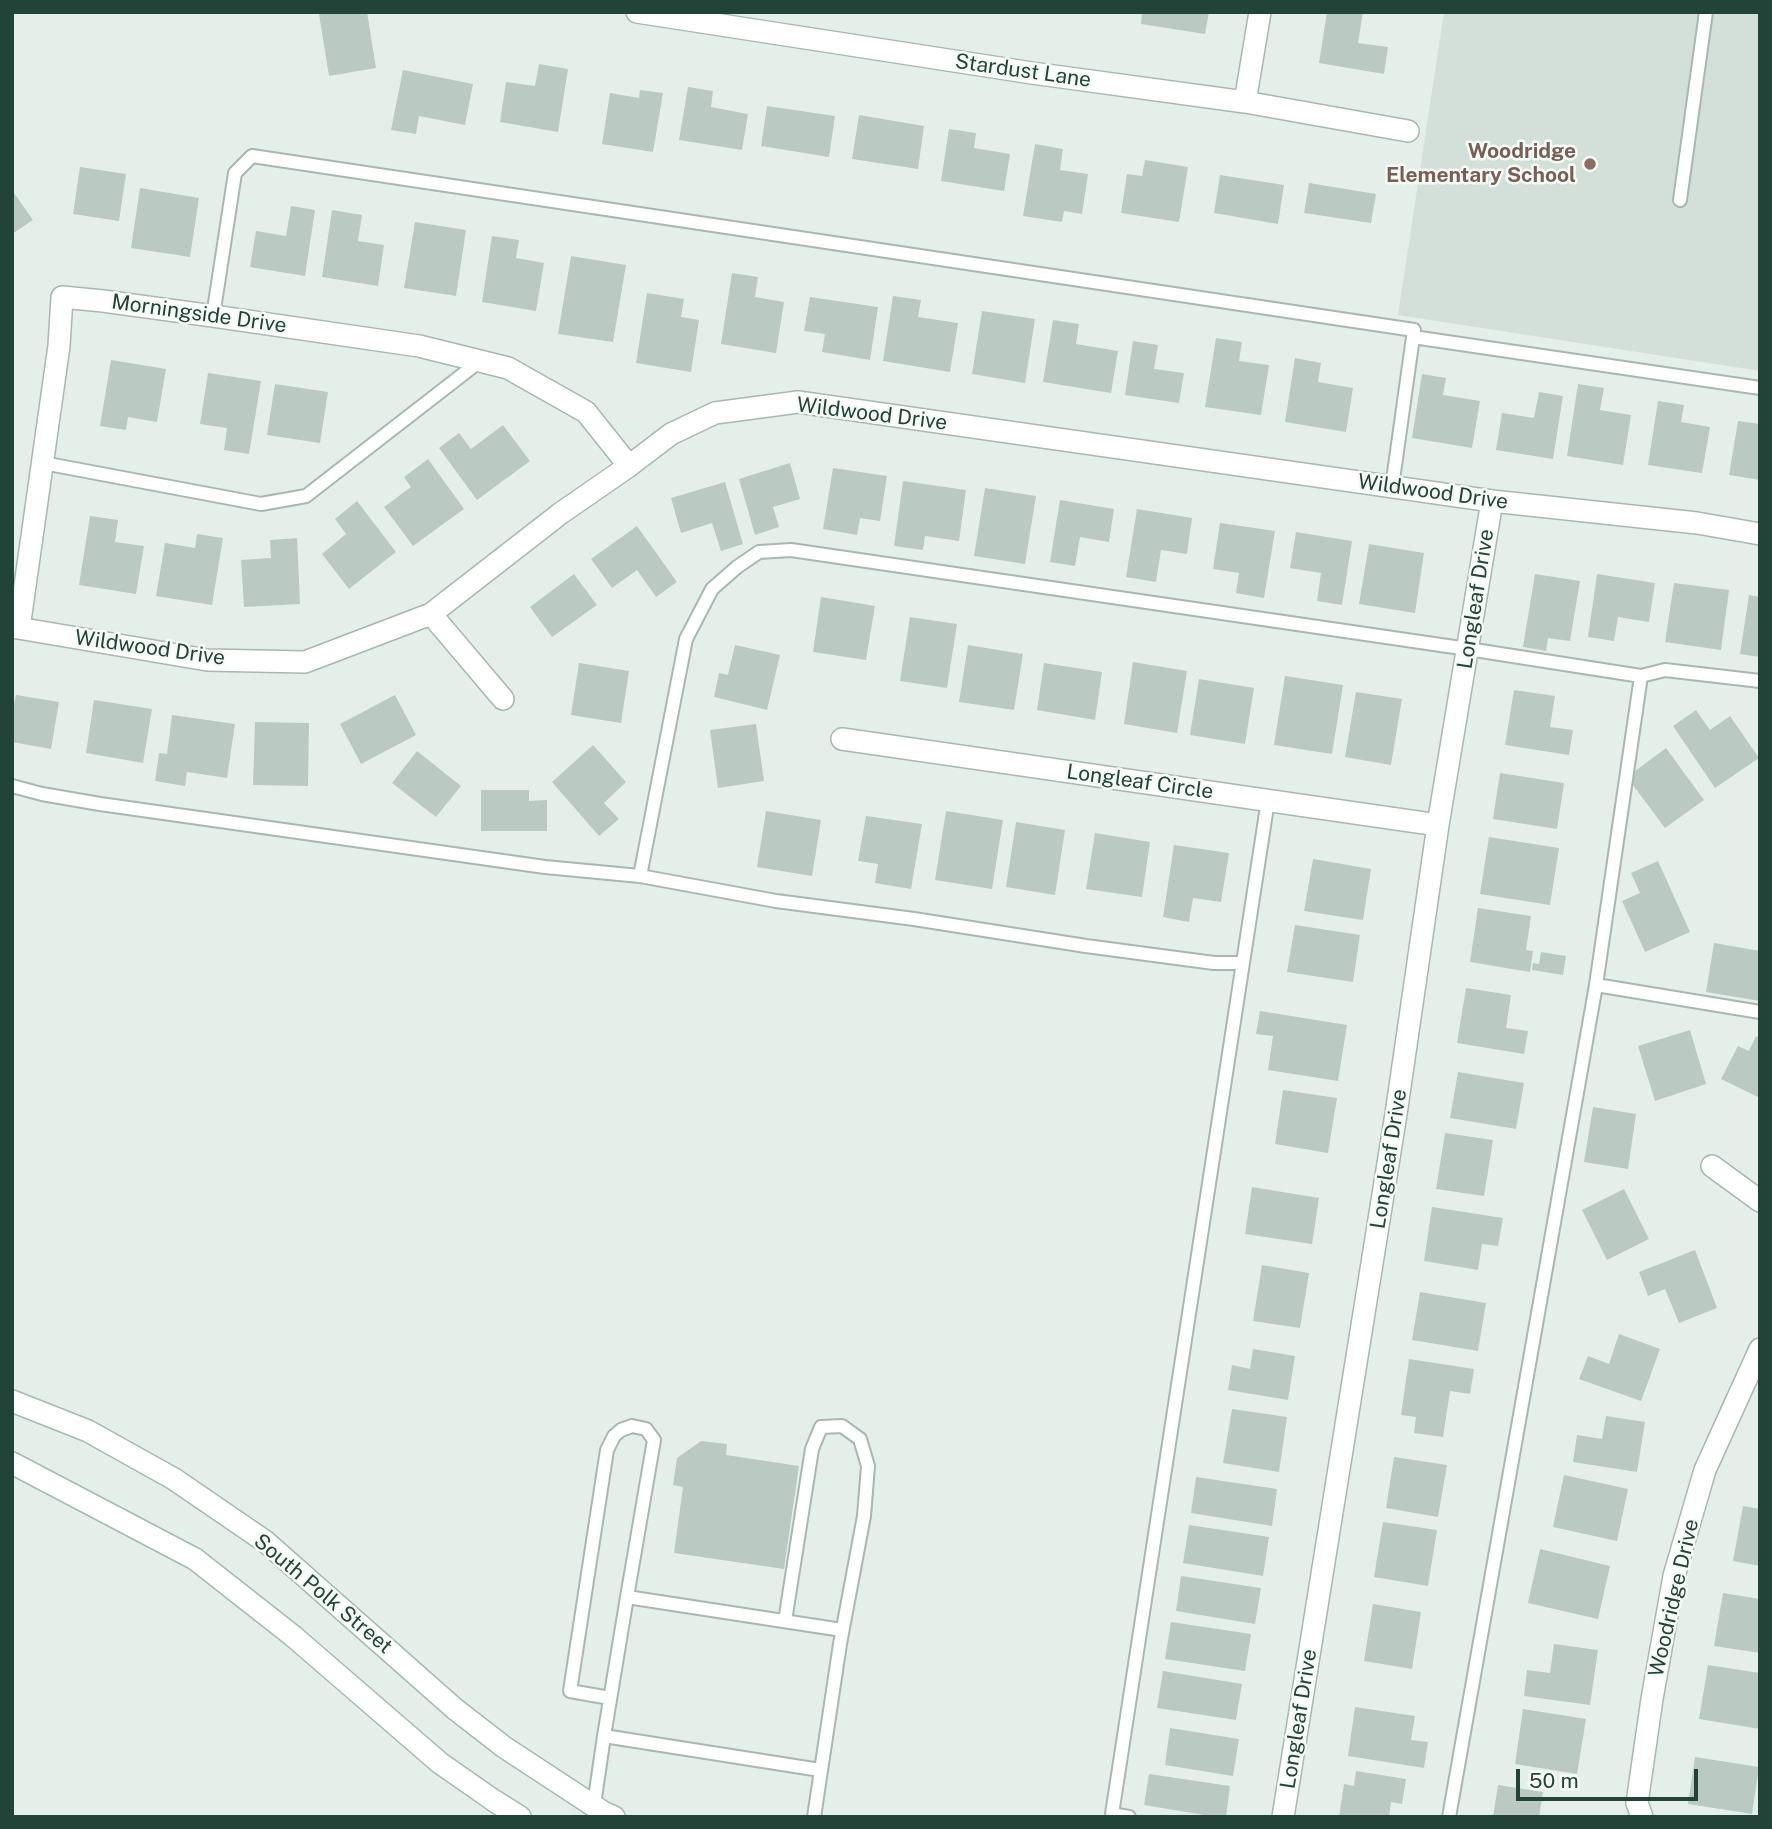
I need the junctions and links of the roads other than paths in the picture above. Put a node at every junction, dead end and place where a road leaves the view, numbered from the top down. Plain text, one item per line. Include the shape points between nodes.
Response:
1 (637, 12) edge
2 (1260, 12) edge
3 (1706, 12) edge
4 (1245, 102) junction
5 (1408, 131) dead end
6 (1680, 200) dead end
7 (214, 316) junction
8 (1413, 337) junction
9 (480, 361) junction
10 (1760, 388) edge
11 (43, 463) junction
12 (629, 466) junction
13 (1392, 487) junction
14 (1492, 501) junction
15 (1760, 534) edge
16 (432, 614) junction
17 (16, 627) edge
18 (1468, 649) junction
19 (1641, 676) junction
20 (1760, 681) edge
21 (503, 699) dead end
22 (842, 739) dead end
23 (12, 786) edge
24 (1268, 800) junction
25 (1438, 825) junction
26 (640, 876) junction
27 (1243, 963) junction
28 (1596, 985) junction
29 (1760, 1012) edge
30 (1712, 1166) dead end
31 (1760, 1201) edge
32 (1760, 1349) edge
33 (12, 1401) edge
34 (12, 1463) edge
35 (627, 1597) junction
36 (785, 1622) junction
37 (842, 1630) junction
38 (610, 1698) junction
39 (604, 1736) junction
40 (820, 1770) junction
41 (594, 1805) junction
42 (520, 1817) edge
43 (614, 1817) edge
44 (814, 1817) edge
45 (1129, 1817) edge
46 (1283, 1817) edge
47 (1449, 1817) edge
48 (1642, 1817) edge

1 - 4 street, Stardust Lane via 1031,74
2 - 4 street
3 - 6 lane
4 - 5 street, Stardust Lane
7 - 8 lane via 235,173 252,156 1414,331
7 - 9 street, Morningside Drive via 419,346
7 - 11 street, Morningside Drive via 62,297
8 - 10 lane
8 - 13 lane
9 - 11 lane via 306,496 261,503
9 - 12 street, Morningside Drive via 508,368 586,412
11 - 17 street, Morningside Drive
12 - 13 street, Wildwood Drive via 671,434 715,413 798,402
12 - 16 street, Wildwood Drive
13 - 14 street, Wildwood Drive
14 - 15 street, Wildwood Drive
14 - 18 street, Longleaf Drive
16 - 17 street, Wildwood Drive via 305,662 207,660
16 - 21 street
18 - 19 lane
18 - 25 street, Longleaf Drive
18 - 26 lane via 791,550 759,552 712,589 686,639
19 - 20 lane via 1665,670
19 - 28 lane
22 - 24 street, Longleaf Circle
23 - 26 lane via 209,820
24 - 25 street, Longleaf Circle
24 - 27 lane
25 - 46 street, Longleaf Drive
26 - 27 lane via 776,901 1098,948
27 - 45 lane via 1112,1814
28 - 29 lane
28 - 47 lane
30 - 31 street
32 - 48 street, Woodridge Drive via 1705,1470 1674,1576 1637,1803
33 - 41 street, South Polk Street via 88,1431 174,1479 256,1535 465,1717
34 - 42 street via 195,1559 293,1636 440,1763
35 - 36 lane
35 - 38 lane
35 - 38 lane via 654,1440 646,1429 632,1426 614,1436 607,1450 570,1691
36 - 37 lane
36 - 37 lane via 812,1449 821,1427 842,1426 860,1439 868,1466 864,1516
37 - 40 lane
38 - 39 lane
39 - 40 lane
39 - 41 lane
40 - 44 lane
41 - 43 street, South Polk Street

